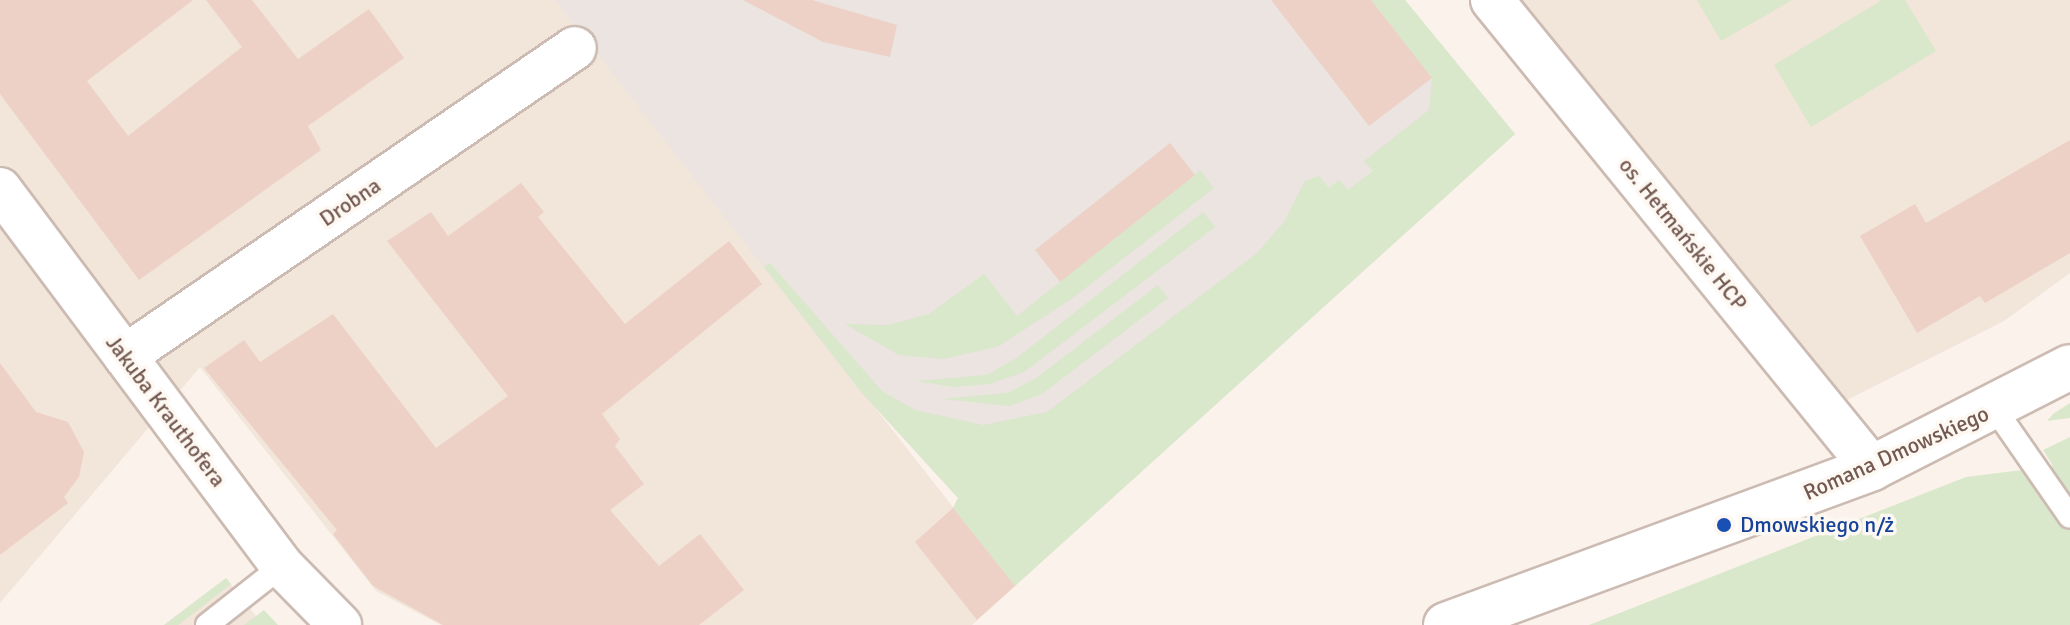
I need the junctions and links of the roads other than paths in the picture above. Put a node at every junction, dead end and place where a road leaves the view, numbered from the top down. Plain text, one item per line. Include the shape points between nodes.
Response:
1 (1492, 0) edge
2 (575, 48) dead end
3 (0, 189) edge
4 (125, 356) junction
5 (2070, 367) edge
6 (1995, 409) junction
7 (1872, 468) junction
8 (2070, 517) edge
9 (282, 566) junction
10 (207, 625) edge
11 (340, 625) edge
12 (1446, 625) edge

1 - 7 street, os. Hetmańskie HCP
2 - 4 street, Drobna
3 - 4 street, Jakuba Krauthofera
4 - 9 street, Jakuba Krauthofera
5 - 6 street, Romana Dmowskiego
6 - 7 street, Romana Dmowskiego
6 - 8 lane
7 - 12 street, Romana Dmowskiego
9 - 10 lane
9 - 11 street, Jakuba Krauthofera

